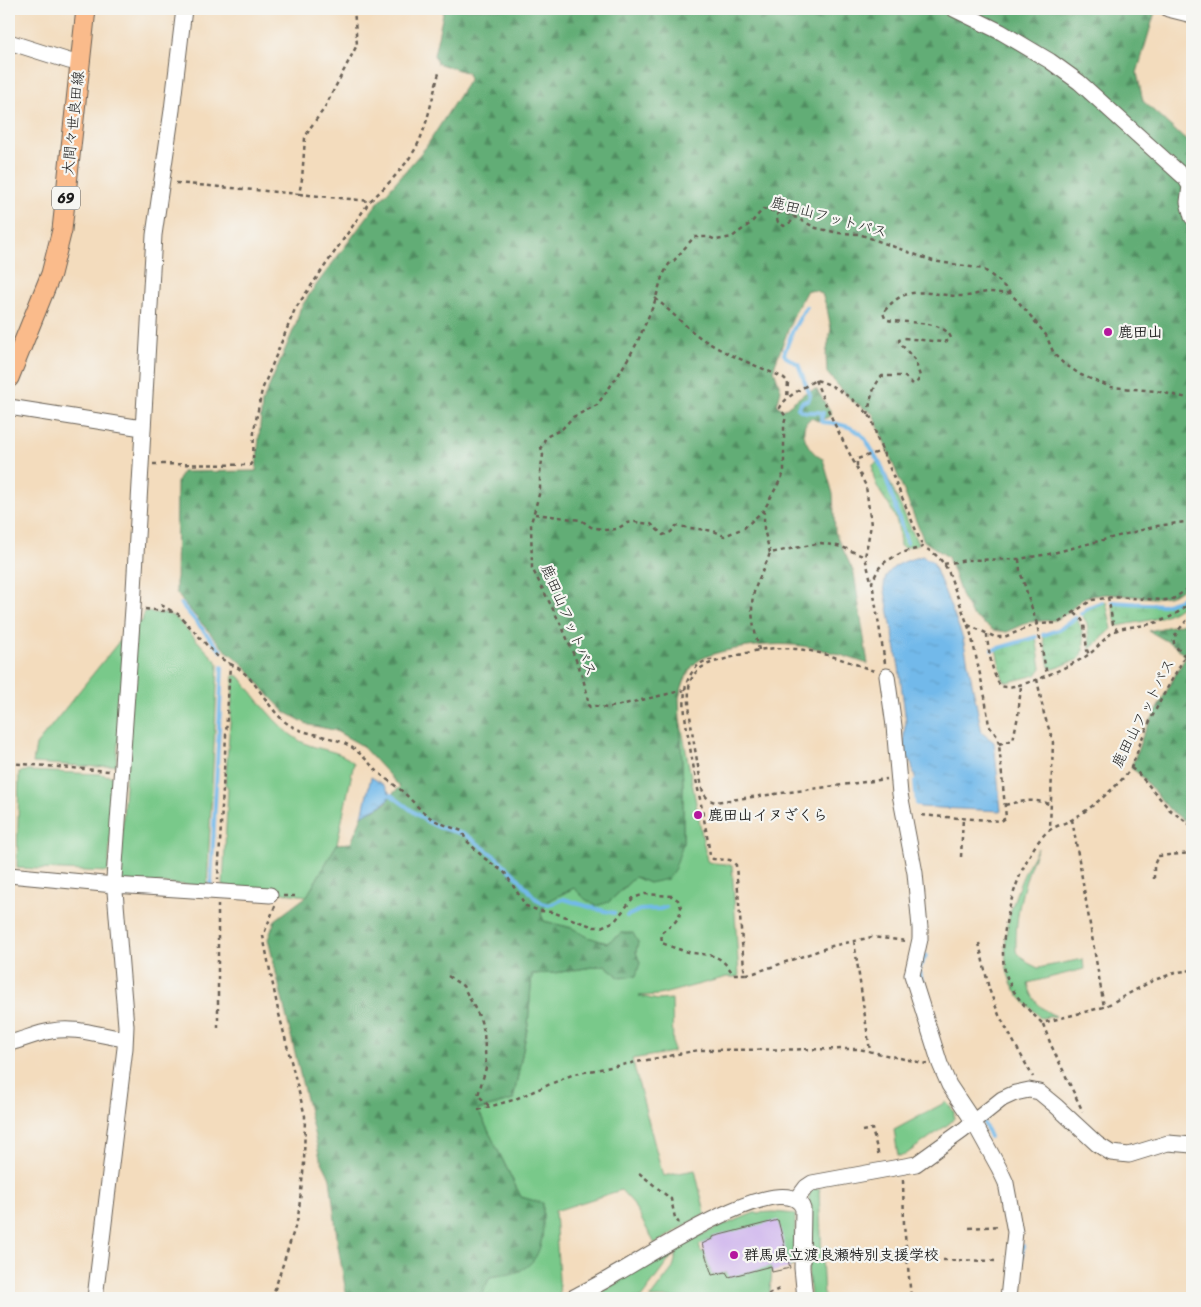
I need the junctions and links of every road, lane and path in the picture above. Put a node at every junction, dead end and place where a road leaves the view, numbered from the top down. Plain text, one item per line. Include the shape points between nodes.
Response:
1 (86, 9) edge
2 (184, 9) edge
3 (354, 9) edge
4 (954, 9) edge
5 (1168, 9) edge
6 (1192, 15) edge
7 (9, 42) edge
8 (80, 63) junction
9 (439, 73) dead end
10 (161, 181) junction
11 (299, 194) junction
12 (370, 201) junction
13 (781, 212) junction
14 (793, 216) junction
15 (1192, 217) edge
16 (1009, 293) junction
17 (655, 297) junction
18 (9, 378) edge
19 (815, 380) junction
20 (787, 399) junction
21 (1192, 399) edge
22 (9, 407) edge
23 (868, 416) junction
24 (142, 428) junction
25 (882, 451) junction
26 (142, 464) junction
27 (856, 467) junction
28 (764, 510) junction
29 (535, 514) junction
30 (1192, 521) edge
31 (923, 547) junction
32 (770, 553) junction
33 (865, 557) junction
34 (1018, 559) junction
35 (944, 564) junction
36 (872, 582) junction
37 (1192, 586) edge
38 (1108, 597) junction
39 (1192, 599) edge
40 (161, 604) dead end
41 (139, 609) dead end
42 (174, 612) junction
43 (1074, 613) junction
44 (1192, 615) edge
45 (1036, 624) junction
46 (968, 625) junction
47 (1117, 630) junction
48 (987, 634) junction
49 (1192, 645) edge
50 (759, 650) junction
51 (1089, 655) junction
52 (1185, 656) junction
53 (718, 661) junction
54 (230, 664) junction
55 (1047, 675) junction
56 (891, 676) junction
57 (1037, 679) junction
58 (1021, 686) junction
59 (685, 690) junction
60 (999, 744) junction
61 (9, 763) edge
62 (1131, 768) junction
63 (122, 771) junction
64 (898, 777) junction
65 (1051, 805) junction
66 (1005, 806) junction
67 (905, 815) junction
68 (963, 818) junction
69 (1072, 819) junction
70 (1192, 826) edge
71 (1050, 829) junction
72 (1192, 853) edge
73 (961, 857) dead end
74 (9, 875) edge
75 (1154, 879) dead end
76 (114, 885) junction
77 (218, 890) junction
78 (273, 899) joint
79 (854, 940) junction
80 (978, 943) dead end
81 (918, 946) junction
82 (1192, 970) edge
83 (746, 974) junction
84 (448, 976) dead end
85 (1104, 1007) junction
86 (1042, 1023) junction
87 (218, 1028) dead end
88 (125, 1039) junction
89 (9, 1043) edge
90 (870, 1051) junction
91 (940, 1064) junction
92 (1039, 1092) junction
93 (489, 1106) junction
94 (478, 1110) dead end
95 (1086, 1119) dead end
96 (973, 1121) junction
97 (862, 1132) dead end
98 (1192, 1144) edge
99 (904, 1166) junction
100 (882, 1170) junction
101 (639, 1173) dead end
102 (797, 1199) junction
103 (1014, 1224) junction
104 (969, 1228) dead end
105 (684, 1234) junction
106 (943, 1260) dead end
107 (1013, 1262) junction
108 (779, 1289) dead end
109 (94, 1298) edge
110 (272, 1298) edge
111 (572, 1298) edge
112 (761, 1298) edge
113 (806, 1298) edge
114 (911, 1298) edge
115 (1008, 1298) edge

1 - 8 main road, 大間々世良田線 / 69
2 - 10 street
3 - 11 path via 357,45 305,138
4 - 15 street via 1001,32 1079,82 1185,178 1190,186 1188,202
5 - 6 street
7 - 8 street
8 - 18 main road, 大間々世良田線 / 69 via 62,230 51,274
9 - 12 path via 421,139 407,160
10 - 11 path
10 - 24 street via 154,235
11 - 12 path
12 - 26 path via 295,309 262,390 250,466
13 - 14 path, 鹿田山フットパス
13 - 14 path via 776,216 781,225 791,222
13 - 17 path, 鹿田山フットパス via 763,209 732,237 716,240 694,237 669,264
14 - 16 path, 鹿田山フットパス via 816,228 859,234 933,261 982,269
16 - 21 path, 鹿田山フットパス via 1046,335 1054,354 1081,375 1112,387 1156,391
16 - 23 path via 989,292 963,297 927,292 898,297 883,314 888,320 929,324 946,330 951,338 942,342 899,340 915,360 920,376 918,381 914,384 904,376 882,376 874,389
17 - 20 path via 693,332 712,344 784,378 788,382
17 - 29 path, 鹿田山フットパス via 630,357 597,405 573,417 562,429 546,437 541,447 540,491
19 - 20 path
19 - 23 path via 845,394
19 - 27 path
20 - 28 path via 780,408 786,417 784,473
22 - 24 street
23 - 25 path
24 - 26 street
25 - 27 path via 857,459
25 - 31 path
26 - 63 street
27 - 33 path via 866,486 871,525
28 - 29 path via 744,528 724,536 714,531 676,526 663,535 651,524 635,522 606,530 591,527 581,520
28 - 32 path via 764,529
29 - 59 path, 鹿田山フットパス via 531,539 532,568 581,672 588,705 607,708
30 - 34 path via 1184,520
31 - 35 path
31 - 36 path via 885,562
32 - 33 path via 821,543 842,546
32 - 50 path via 754,590 752,614
33 - 36 path
34 - 35 path
34 - 45 path
35 - 46 path
36 - 56 path
37 - 38 path via 1173,599
38 - 43 path via 1092,600
38 - 47 path
39 - 47 path via 1171,618
40 - 42 path
41 - 42 path
42 - 54 path via 217,656
43 - 45 path via 1058,623
43 - 51 path via 1082,620
44 - 52 path via 1174,639
45 - 48 path via 1004,637
45 - 55 path
46 - 48 path
46 - 60 path via 989,726
47 - 51 path
48 - 58 path via 987,647 997,681 1005,688
49 - 52 path, 鹿田山フットパス via 1187,647
50 - 53 path
50 - 56 path via 783,648 815,652
51 - 55 path
52 - 62 path, 鹿田山フットパス via 1143,735
53 - 59 path via 701,662 689,676
53 - 64 path via 708,663 692,678 688,702 702,790 710,800 715,802
54 - 77 path
54 - 83 path via 252,682 285,723 338,740 358,751 426,814 462,833 484,858 505,873 526,906 565,915 594,927 607,926 615,921 633,898 645,894 672,896 681,907 679,917 661,933 662,943 692,953 710,954 726,964 733,974
55 - 57 path
56 - 64 street via 900,719 894,726
57 - 58 path
57 - 65 path via 1052,741
58 - 60 path via 1013,740
59 - 83 path via 684,711 710,856 712,859 730,860 736,865
60 - 66 path
61 - 63 path
62 - 69 path, 鹿田山フットパス via 1096,802
62 - 70 path via 1170,810
63 - 76 street
64 - 67 street
65 - 66 path via 1032,800
65 - 71 path
66 - 68 path via 1006,818 1001,821
67 - 68 path
67 - 81 street via 916,880 920,928
68 - 73 path
69 - 71 path, 鹿田山フットパス
69 - 85 path
71 - 86 path, 鹿田山フットパス via 1036,846 1017,884 1003,940 1005,971 1011,987 1021,1003
72 - 75 path via 1158,856
74 - 76 street
76 - 77 street
76 - 88 street
77 - 78 street
77 - 87 path
78 - 110 path via 263,936 305,1116 298,1218
79 - 81 path via 872,937 906,941
79 - 83 path
79 - 90 path
80 - 92 path via 996,1007
81 - 91 street via 912,974
82 - 85 path via 1154,980
84 - 93 path via 463,986 480,1018 486,1068 478,1095
85 - 86 path
86 - 95 path
88 - 89 street via 90,1031 60,1030
88 - 109 street
90 - 91 path via 930,1065
90 - 93 path via 699,1050 574,1074 513,1100
91 - 96 street via 953,1093
92 - 96 street via 1015,1093
92 - 98 street via 1097,1144 1112,1152 1129,1155 1168,1144
93 - 94 path
96 - 99 street via 916,1164
96 - 103 street via 1006,1183
97 - 100 path via 872,1129
99 - 100 street
99 - 114 path via 904,1225
100 - 102 street via 812,1183
101 - 105 path via 671,1199 675,1218
102 - 105 street via 780,1197 758,1201 729,1211
102 - 113 street via 803,1209 802,1268
103 - 104 path
103 - 107 street
105 - 111 street
106 - 107 path
107 - 115 street
108 - 112 path

